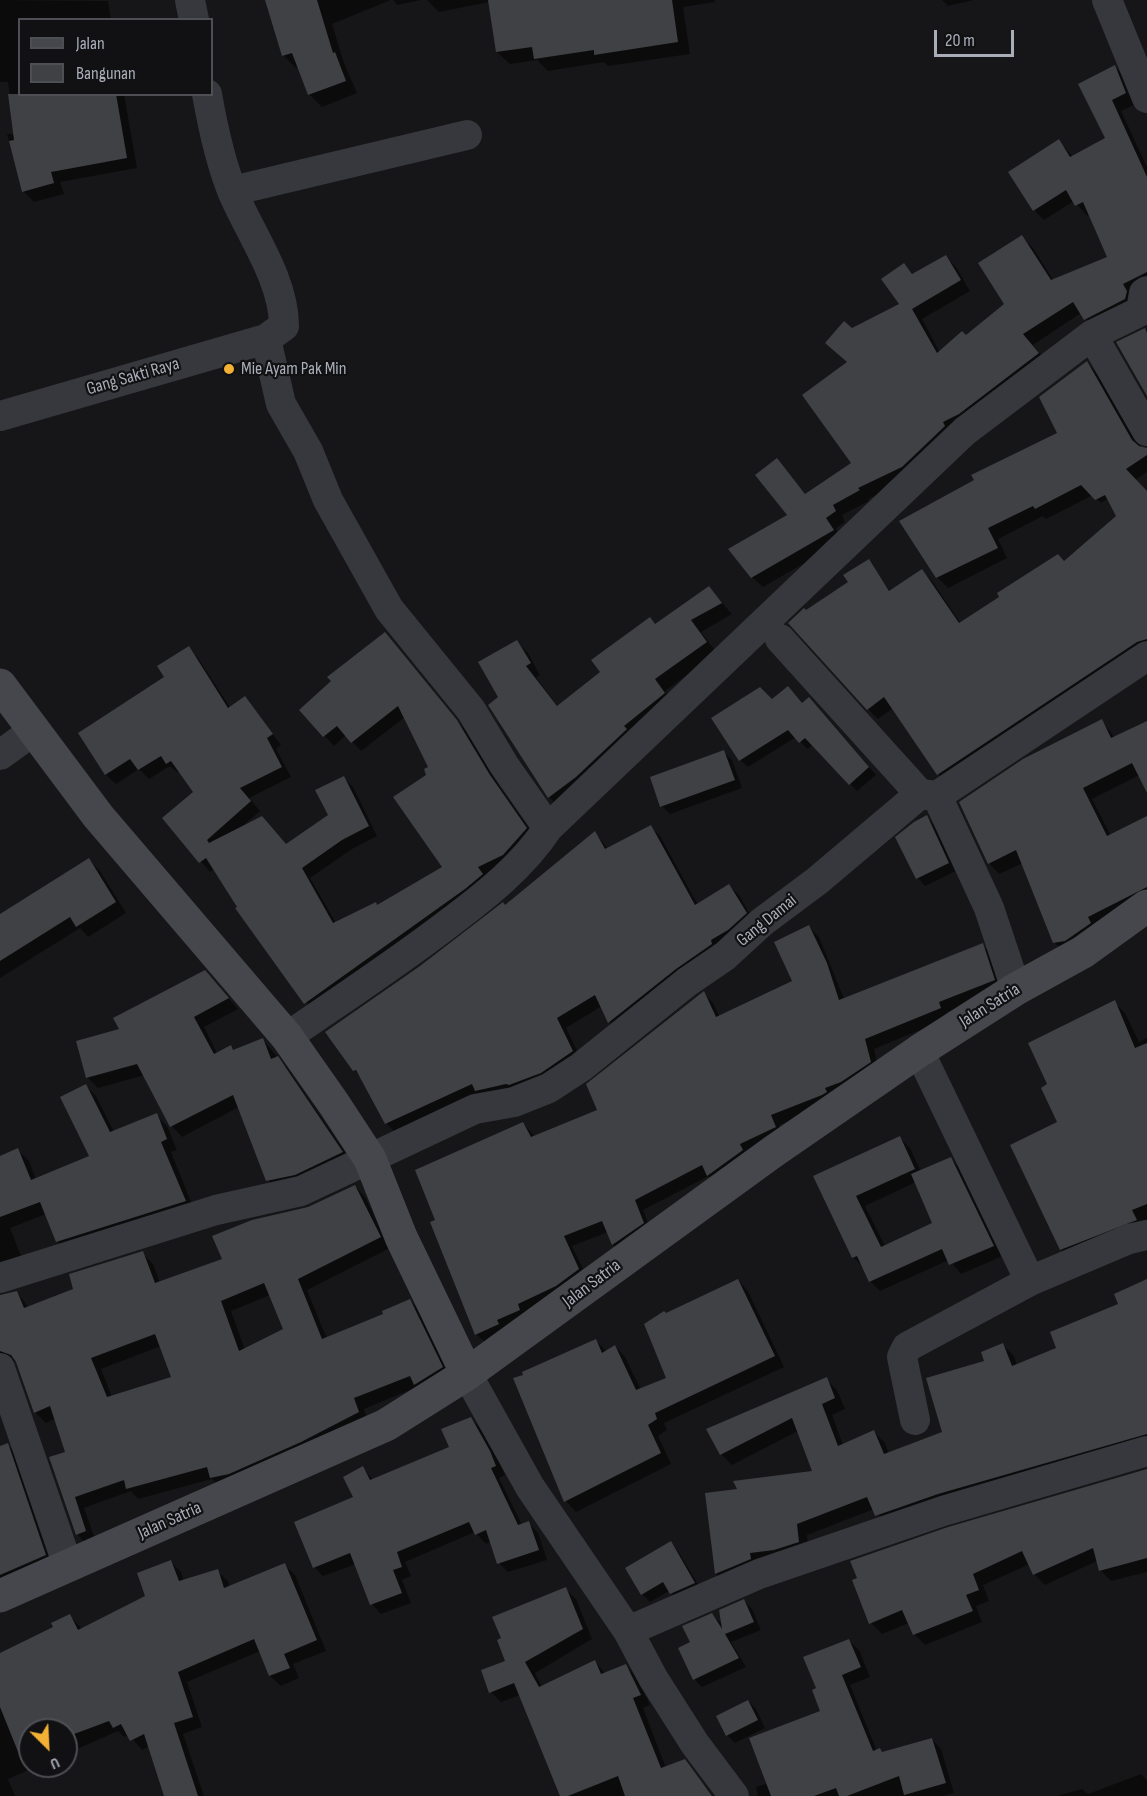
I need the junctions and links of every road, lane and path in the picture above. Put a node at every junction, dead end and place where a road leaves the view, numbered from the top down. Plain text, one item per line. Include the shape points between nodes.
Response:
1 (190, 0) edge
2 (1107, 0) edge
3 (194, 18) edge
4 (207, 96) edge
5 (1147, 98) edge
6 (467, 135) dead end
7 (232, 191) junction
8 (1147, 291) edge
9 (1092, 334) junction
10 (266, 339) junction
11 (0, 416) edge
12 (1146, 427) edge
13 (780, 639) dead end
14 (1147, 656) edge
15 (0, 685) edge
16 (33, 731) junction
17 (0, 755) edge
18 (928, 795) junction
19 (548, 828) junction
20 (1147, 906) edge
21 (1016, 989) junction
22 (287, 1037) junction
23 (919, 1051) junction
24 (370, 1160) junction
25 (1147, 1235) edge
26 (0, 1278) edge
27 (1030, 1281) junction
28 (0, 1368) edge
29 (467, 1374) junction
30 (915, 1420) dead end
31 (1147, 1451) edge
32 (68, 1566) junction
33 (0, 1596) edge
34 (628, 1631) junction
35 (734, 1796) edge

1 - 3 street
2 - 5 street
4 - 7 street via 214,134
6 - 7 street
7 - 10 street via 284,311 284,326
8 - 9 street via 1141,311
9 - 12 street
9 - 19 street via 965,431
10 - 11 street, Gang Sakti Raya
10 - 19 street via 281,404 308,451 328,500 389,609 471,710
13 - 18 street
14 - 18 street, Gang Damai
15 - 16 street
16 - 17 street
16 - 22 street via 105,825
18 - 21 street via 990,908
18 - 24 street, Gang Damai via 762,922 725,956 549,1088 514,1102 475,1109
19 - 22 street via 536,847 483,897
20 - 21 street, Jalan Satria via 1083,952
21 - 23 street, Jalan Satria
22 - 24 street
23 - 27 street
23 - 29 street, Jalan Satria
24 - 26 street, Gang Damai via 302,1191 216,1210
24 - 29 street via 401,1237
25 - 27 street
27 - 30 street via 907,1347 902,1357
28 - 32 street
29 - 32 street, Jalan Satria via 386,1425
29 - 34 street via 530,1487
31 - 34 street via 943,1511 780,1567
32 - 33 street, Jalan Satria
34 - 35 street via 695,1744

